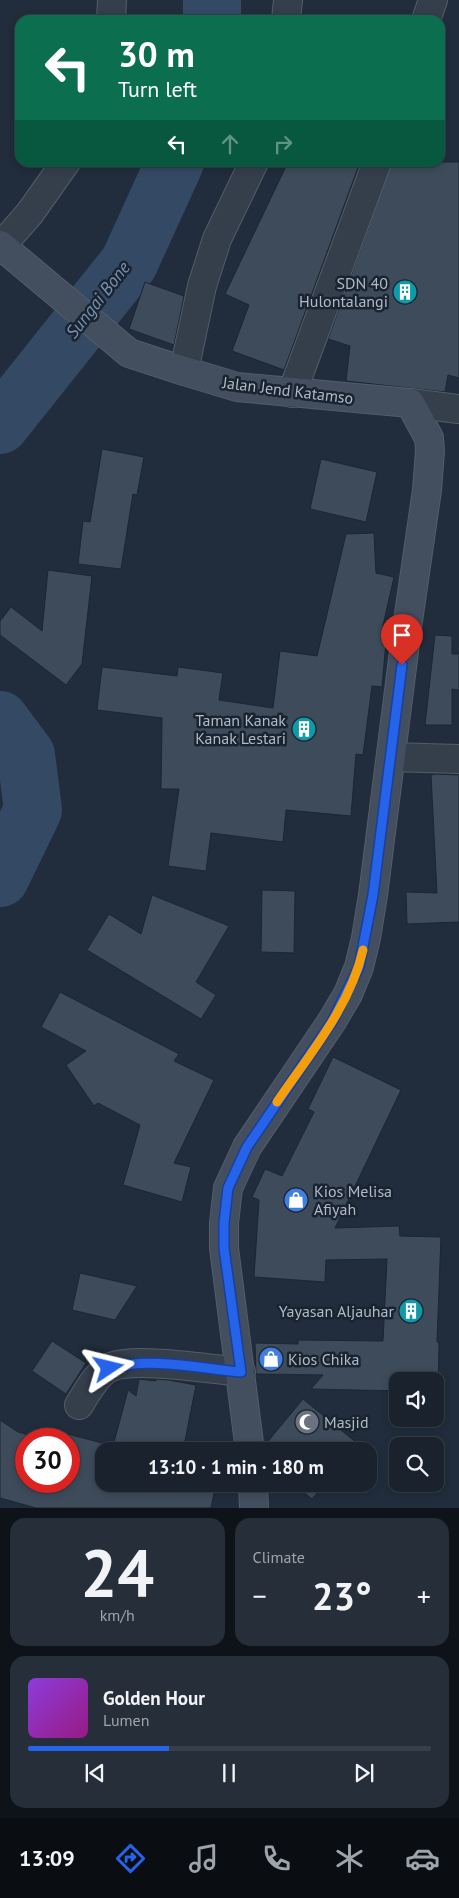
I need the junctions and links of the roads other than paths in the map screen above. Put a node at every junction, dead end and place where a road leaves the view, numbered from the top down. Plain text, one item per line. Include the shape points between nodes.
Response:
1 (112, 0) edge
2 (288, 0) edge
3 (433, 0) edge
4 (111, 15) edge
5 (286, 15) edge
6 (428, 15) edge
7 (62, 167) edge
8 (252, 167) edge
9 (375, 167) edge
10 (4, 249) edge
11 (184, 371) junction
12 (292, 393) junction
13 (410, 403) junction
14 (459, 409) edge
15 (391, 757) junction
16 (459, 759) edge
17 (241, 1372) junction
18 (79, 1405) dead end
19 (249, 1442) edge
20 (253, 1492) edge
21 (254, 1508) edge

1 - 4 street
2 - 5 street
3 - 6 street
7 - 10 street
8 - 11 street via 217,238 202,286
9 - 12 street
10 - 11 street, Jalan Jend Katamso via 129,353
11 - 12 street, Jalan Jend Katamso via 237,386
12 - 13 street, Jalan Jend Katamso
13 - 14 street
13 - 15 street via 423,424 430,451
15 - 16 street
15 - 17 street via 373,895 359,967 332,1022 247,1147 228,1188 224,1248
17 - 18 street via 126,1364 109,1368 96,1379
17 - 19 street
20 - 21 street

